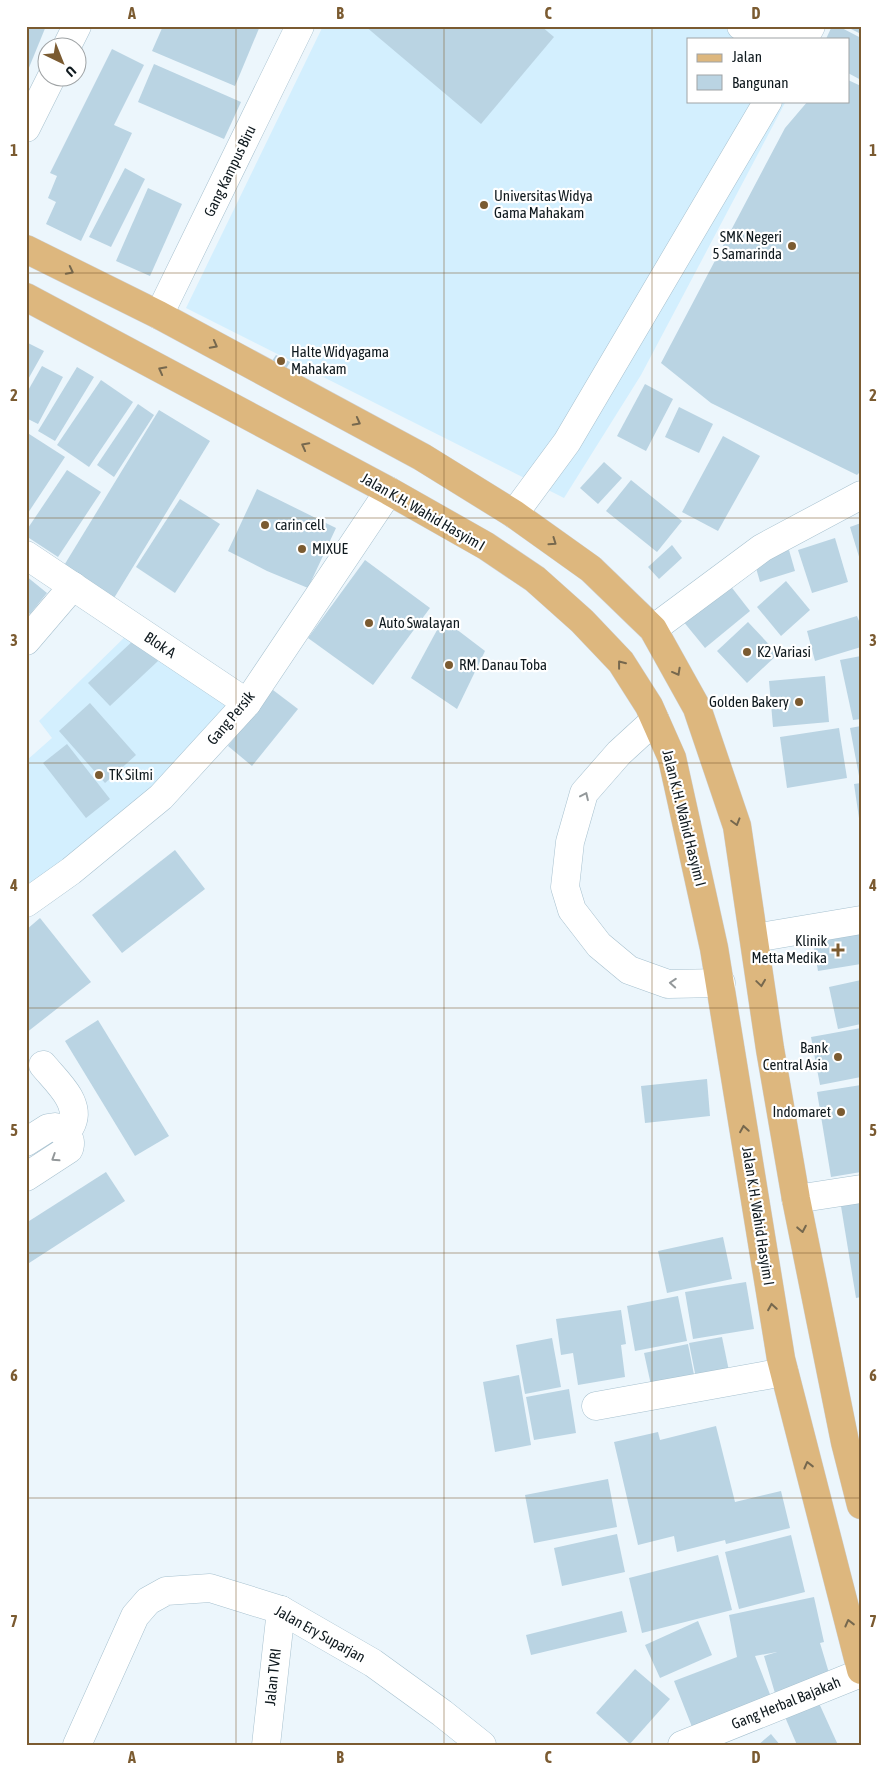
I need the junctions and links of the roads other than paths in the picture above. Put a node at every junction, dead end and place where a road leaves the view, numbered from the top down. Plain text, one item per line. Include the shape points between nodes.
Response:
1 (77, 26) edge
2 (300, 26) edge
3 (741, 26) edge
4 (788, 26) edge
5 (810, 26) edge
6 (71, 38) edge
7 (758, 38) edge
8 (779, 38) edge
9 (804, 38) edge
10 (46, 88) edge
11 (767, 102) edge
12 (26, 128) edge
13 (26, 249) edge
14 (26, 297) edge
15 (159, 315) junction
16 (389, 491) junction
17 (861, 495) edge
18 (514, 514) junction
19 (486, 546) junction
20 (26, 555) edge
21 (73, 586) junction
22 (653, 629) junction
23 (26, 640) edge
24 (247, 703) junction
25 (655, 720) junction
26 (26, 903) edge
27 (861, 920) edge
28 (754, 938) junction
29 (721, 983) junction
30 (43, 1065) dead end
31 (66, 1133) junction
32 (26, 1142) edge
33 (26, 1177) edge
34 (861, 1189) edge
35 (796, 1199) junction
36 (784, 1372) junction
37 (596, 1406) dead end
38 (861, 1505) edge
39 (281, 1610) junction
40 (861, 1671) edge
41 (77, 1745) edge
42 (266, 1745) edge
43 (482, 1745) edge
44 (682, 1745) edge

1 - 6 street
2 - 15 street, Gang Kampus Biru
3 - 7 street
4 - 8 street
5 - 9 street
10 - 12 street
11 - 18 street via 567,442
13 -> 15 main road
16 -> 14 main road, Jalan K.H. Wahid Hasyim I
15 -> 18 main road via 422,457
16 - 19 main road, Jalan K.H. Wahid Hasyim I
16 - 24 street, Gang Persik
17 - 22 street via 762,548
18 - 19 main road
18 -> 22 main road via 591,569
25 -> 19 main road, Jalan K.H. Wahid Hasyim I via 621,662 582,621 535,579
20 - 21 street, Blok A
21 - 23 street
21 - 24 street, Blok A
22 -> 28 main road via 697,708 738,826
24 - 26 street, Gang Persik via 161,797 71,871
25 - 29 main road, Jalan K.H. Wahid Hasyim I via 672,758
29 -> 25 street via 668,984 628,970 599,945 572,910 565,887 570,842 584,793 619,752
27 - 28 street
28 -> 35 main road
36 -> 29 main road, Jalan K.H. Wahid Hasyim I
30 - 31 street via 70,1099 73,1123
31 - 32 street via 52,1126
31 -> 33 street via 70,1149
34 - 35 street
35 -> 38 main road via 845,1442
36 - 37 street
40 -> 36 main road, Jalan K.H. Wahid Hasyim I
39 - 41 street, Jalan Ery Suparjan via 210,1588 166,1591 148,1601 135,1616
39 - 42 street, Jalan TVRI
39 - 43 street, Jalan Ery Suparjan via 373,1663
40 - 44 street, Gang Herbal Bajakah

